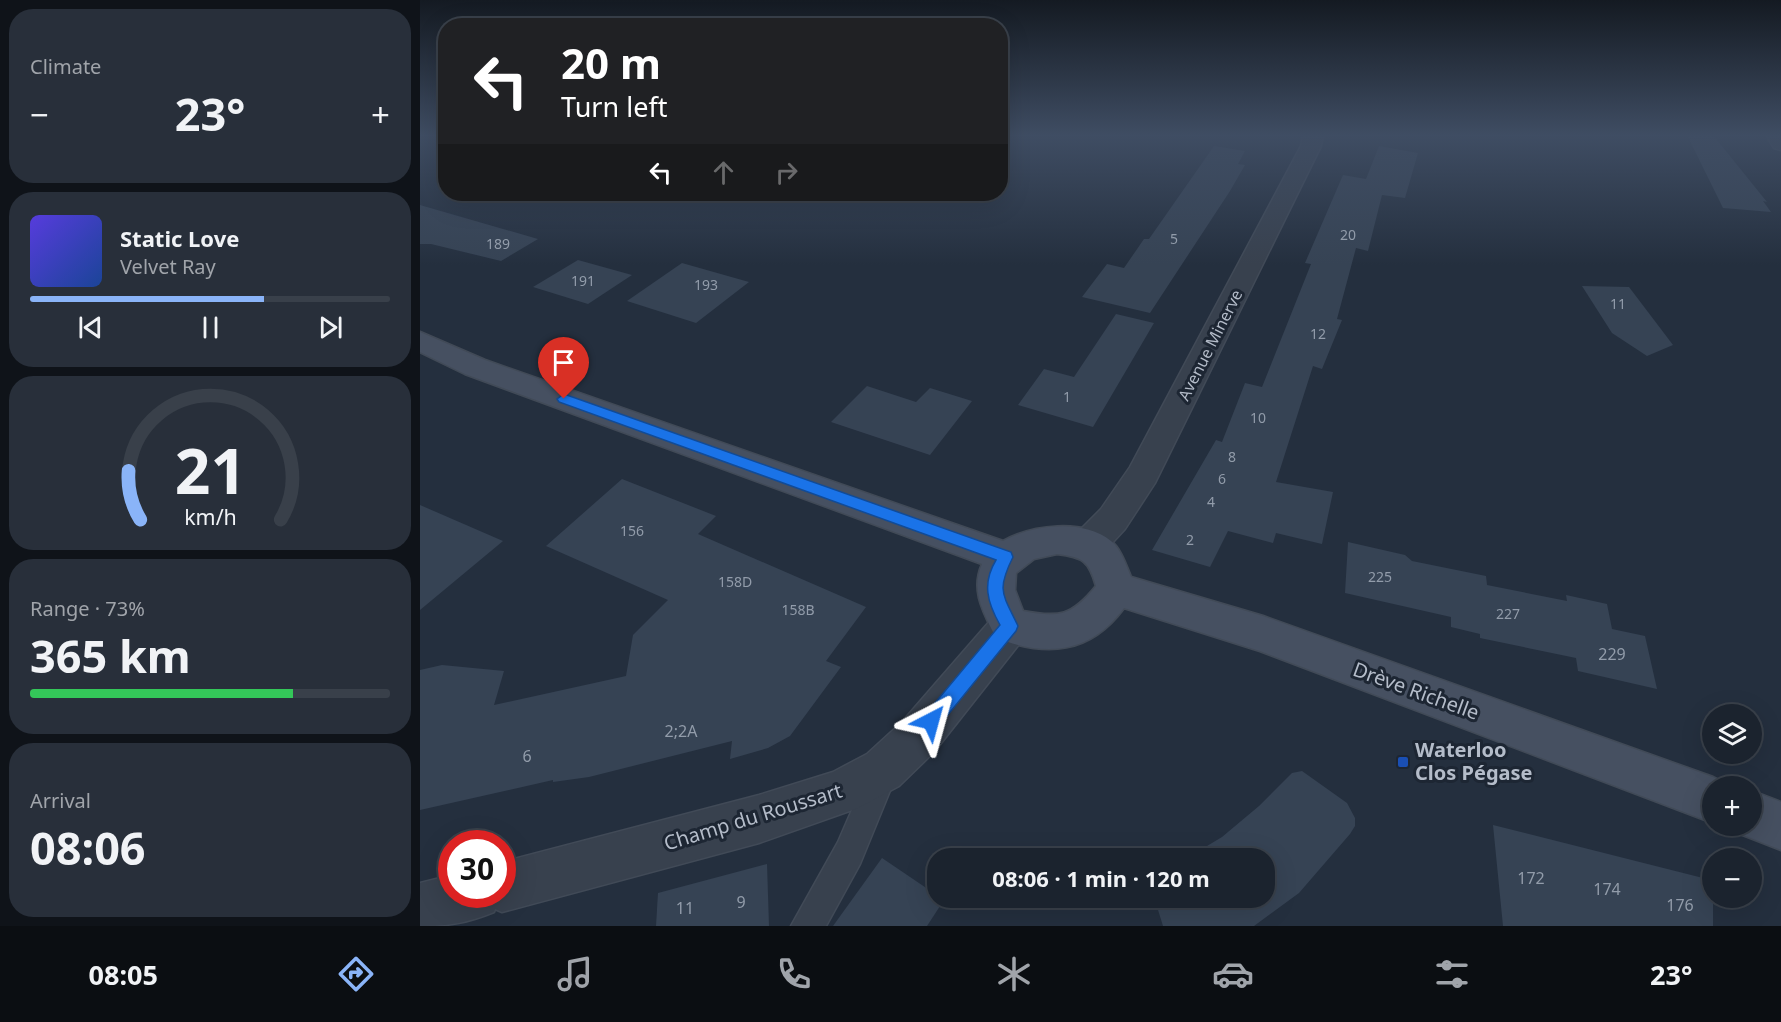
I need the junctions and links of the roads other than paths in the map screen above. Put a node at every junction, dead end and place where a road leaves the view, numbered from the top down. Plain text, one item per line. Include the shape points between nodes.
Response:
1 (1295, 178) edge
2 (420, 341) edge
3 (1089, 544) junction
4 (1005, 557) junction
5 (1116, 589) junction
6 (1010, 626) junction
7 (883, 770) junction
8 (1702, 796) edge
9 (1762, 819) edge
10 (1781, 826) edge
11 (516, 883) edge
12 (438, 904) edge
13 (420, 909) edge
14 (808, 926) edge

1 - 3 street, Avenue Minerve via 1143,474 1113,519
2 - 4 street via 476,367
3 - 4 street via 1044,541
3 - 5 street via 1101,552 1109,565
4 - 6 street via 995,575 996,594
5 - 6 street via 1094,616 1067,632 1047,633
5 - 8 street, Drève Richelle via 1263,634
6 - 7 street, Champ du Roussart via 918,737
7 - 11 street, Champ du Roussart via 842,792 759,819
7 - 14 lane via 849,853
9 - 10 street
12 - 13 street

